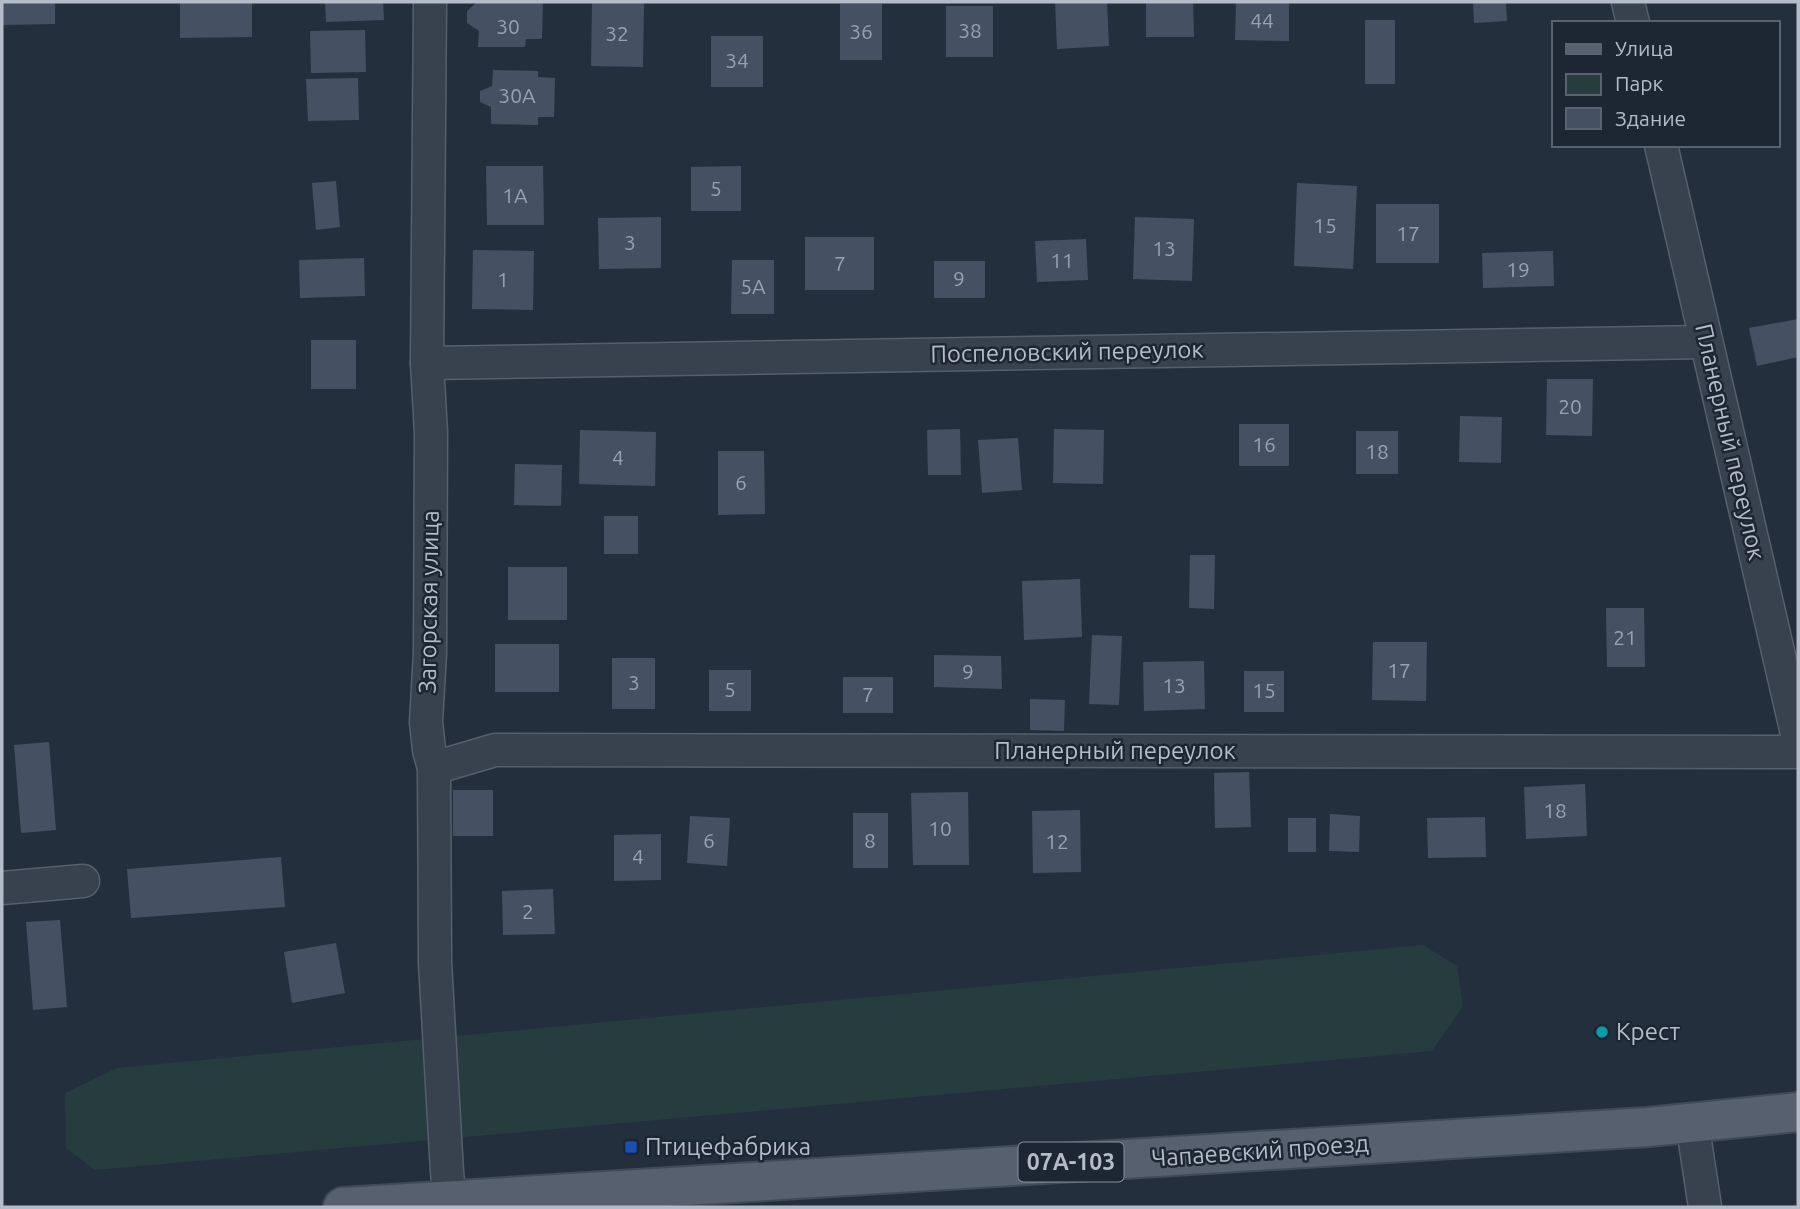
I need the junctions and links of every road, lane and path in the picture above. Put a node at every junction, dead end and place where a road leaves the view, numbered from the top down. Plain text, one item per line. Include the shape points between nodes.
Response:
1 (429, 2) edge
2 (1628, 2) edge
3 (1633, 21) edge
4 (1661, 147) edge
5 (1706, 342) junction
6 (427, 363) junction
7 (1798, 738) edge
8 (1798, 752) edge
9 (434, 768) junction
10 (83, 881) dead end
11 (2, 888) edge
12 (1798, 1112) edge
13 (1692, 1122) junction
14 (450, 1200) junction
15 (343, 1207) edge
16 (1704, 1207) edge

1 - 6 street, Загорская улица
2 - 3 street
4 - 5 street, Планерный переулок
5 - 6 street, Поспеловский переулок
5 - 7 street, Планерный переулок
6 - 9 street, Загорская улица via 431,518 426,722
8 - 9 street, Планерный переулок via 495,750
9 - 14 street, Загорская улица via 435,961
10 - 11 street
12 - 13 main road, Чапаевский проезд / 07А-103
13 - 14 main road, Чапаевский проезд / 07А-103
13 - 16 street
14 - 15 main road, Чапаевский проезд / 07А-103

